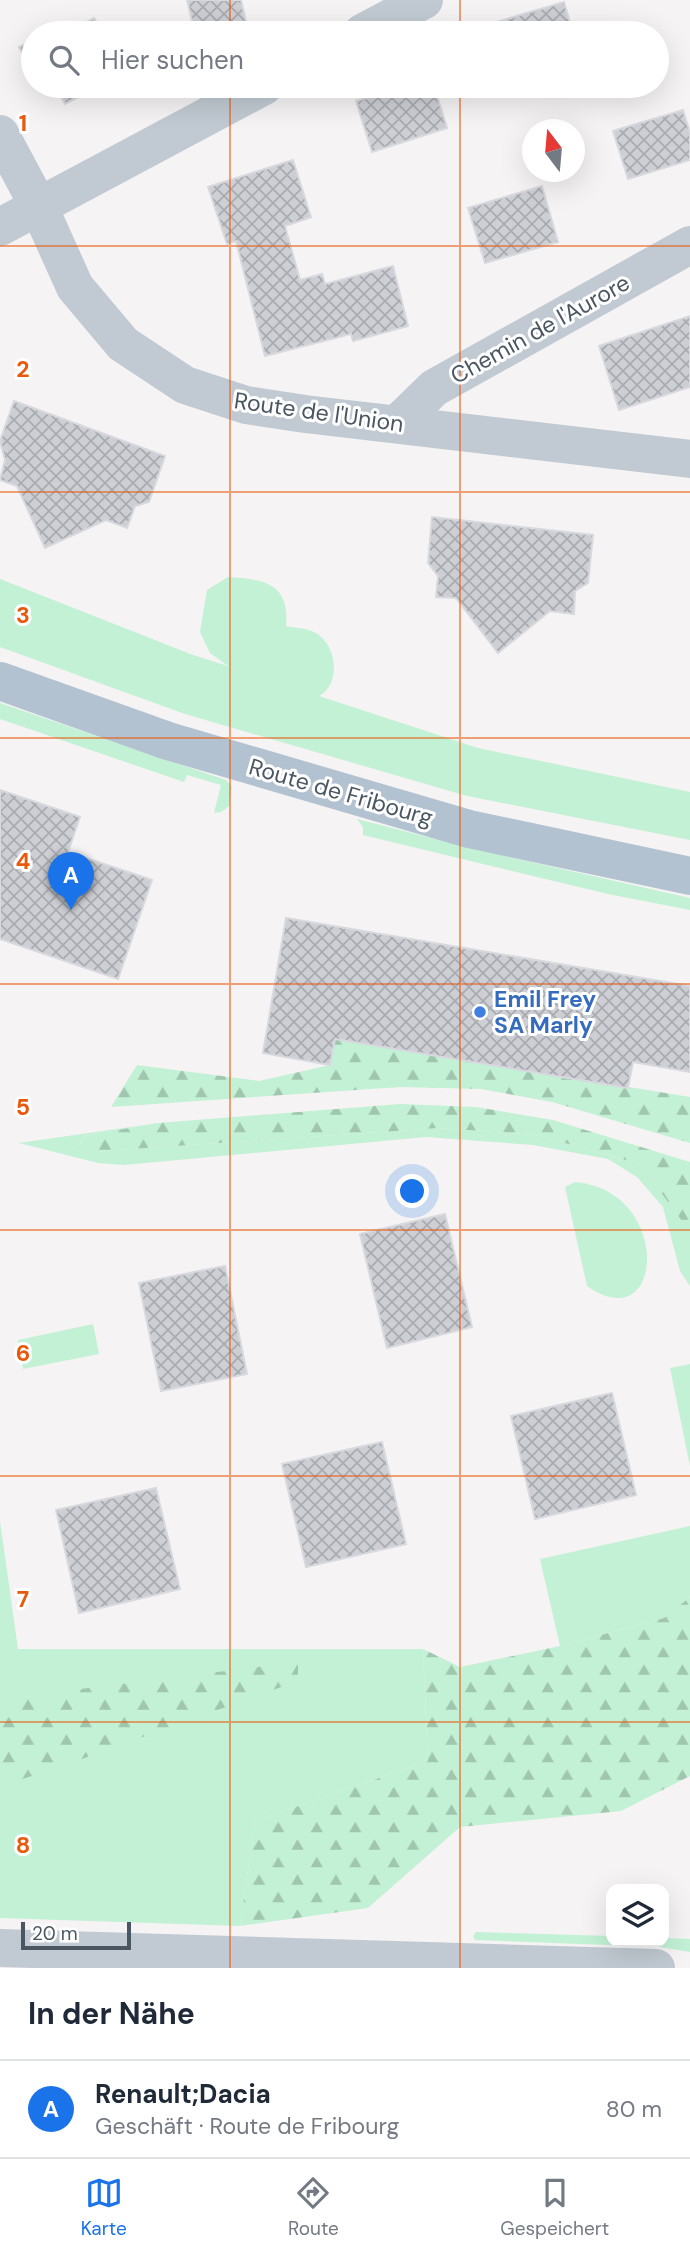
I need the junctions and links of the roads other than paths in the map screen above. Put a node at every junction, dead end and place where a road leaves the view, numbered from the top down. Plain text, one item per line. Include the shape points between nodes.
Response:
1 (424, 0) edge
2 (385, 21) edge
3 (242, 98) edge
4 (0, 134) edge
5 (39, 206) junction
6 (0, 227) edge
7 (690, 245) edge
8 (397, 424) junction
9 (690, 459) edge
10 (0, 681) edge
11 (690, 876) edge
12 (0, 1948) edge
13 (656, 1968) edge

1 - 2 street
3 - 5 street
4 - 5 street, Route de l'Union
5 - 6 street
5 - 8 street, Route de l'Union via 75,287 123,344 185,385 246,405
7 - 8 street, Chemin de l'Aurore via 435,388
8 - 9 street, Route de l'Union
10 - 11 main road, Route de Fribourg via 167,741 469,829
12 - 13 street

